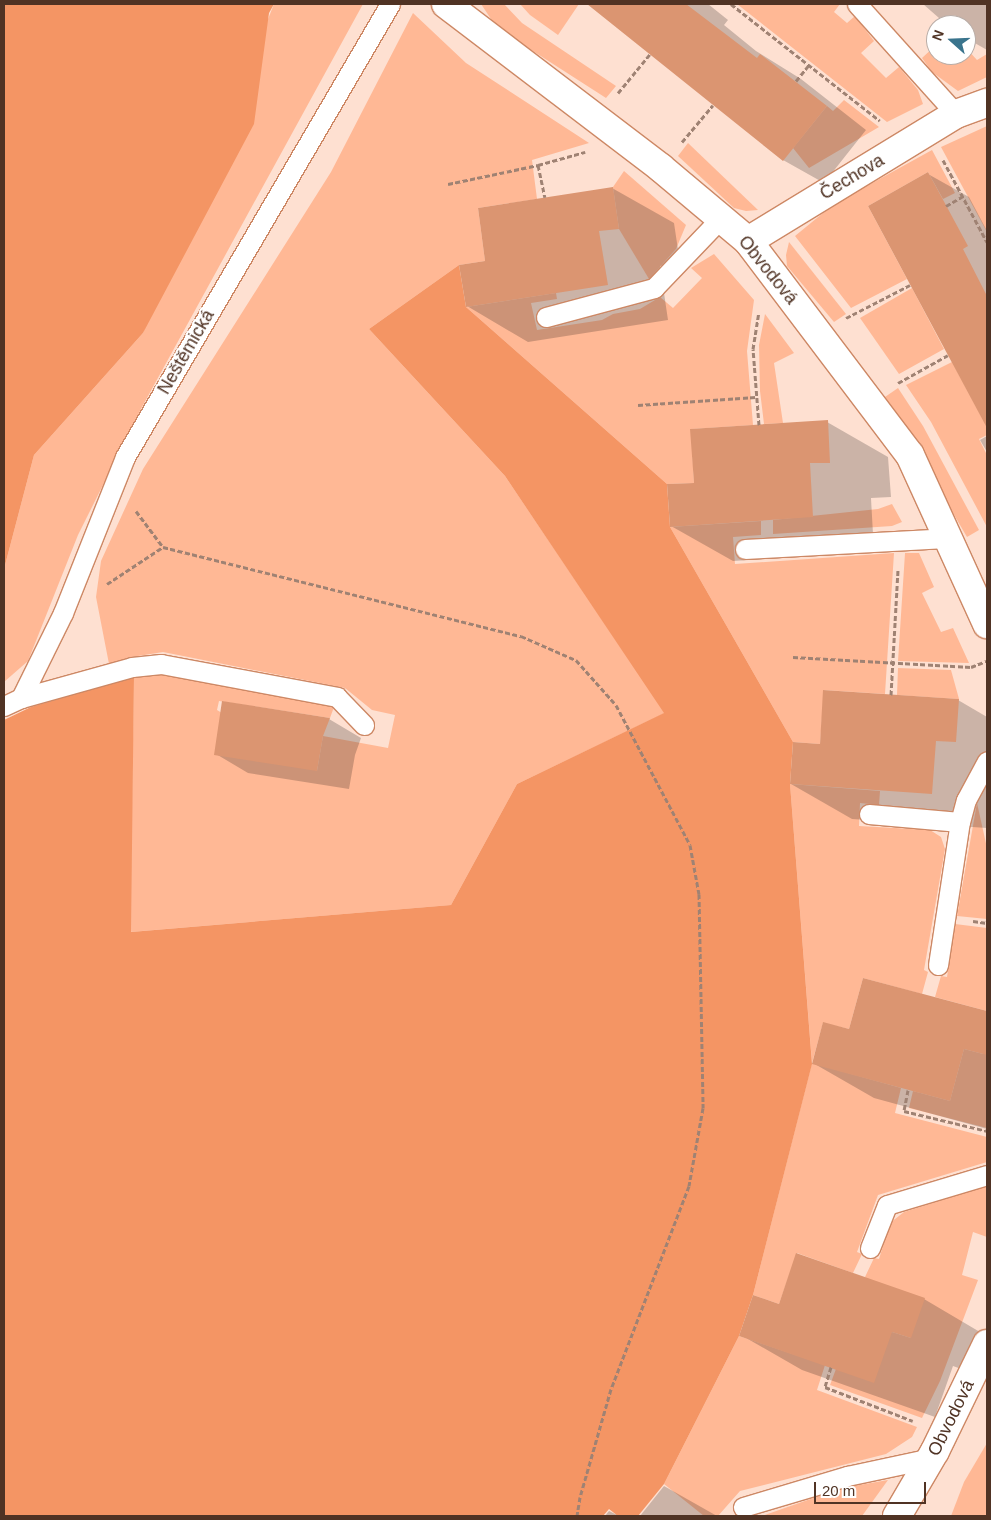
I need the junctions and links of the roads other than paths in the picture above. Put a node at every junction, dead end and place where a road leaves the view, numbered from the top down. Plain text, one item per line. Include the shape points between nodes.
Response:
1 (390, 4) edge
2 (446, 4) edge
3 (857, 4) edge
4 (987, 103) edge
5 (956, 114) junction
6 (721, 218) junction
7 (748, 241) junction
8 (546, 317) dead end
9 (946, 538) junction
10 (745, 549) dead end
11 (987, 624) edge
12 (21, 698) junction
13 (4, 706) edge
14 (364, 725) dead end
15 (987, 761) edge
16 (869, 814) dead end
17 (960, 822) junction
18 (938, 965) dead end
19 (987, 1175) edge
20 (870, 1248) dead end
21 (987, 1344) edge
22 (932, 1458) junction
23 (743, 1507) dead end
24 (897, 1516) edge

1 - 12 lane, Neštěmická via 125,457 63,613
2 - 6 street, Obvodová
3 - 5 lane
4 - 5 street, Čechova
5 - 7 street, Čechova
6 - 7 street, Obvodová
6 - 8 lane via 654,288
7 - 9 street, Obvodová via 910,455
9 - 10 lane
9 - 11 street, Obvodová
12 - 13 lane
12 - 14 lane via 132,668 161,664 337,697
15 - 17 lane via 966,800
16 - 17 lane
17 - 18 lane
19 - 20 lane via 888,1205
21 - 22 street, Obvodová
22 - 23 lane via 847,1476
22 - 24 street, Obvodová

